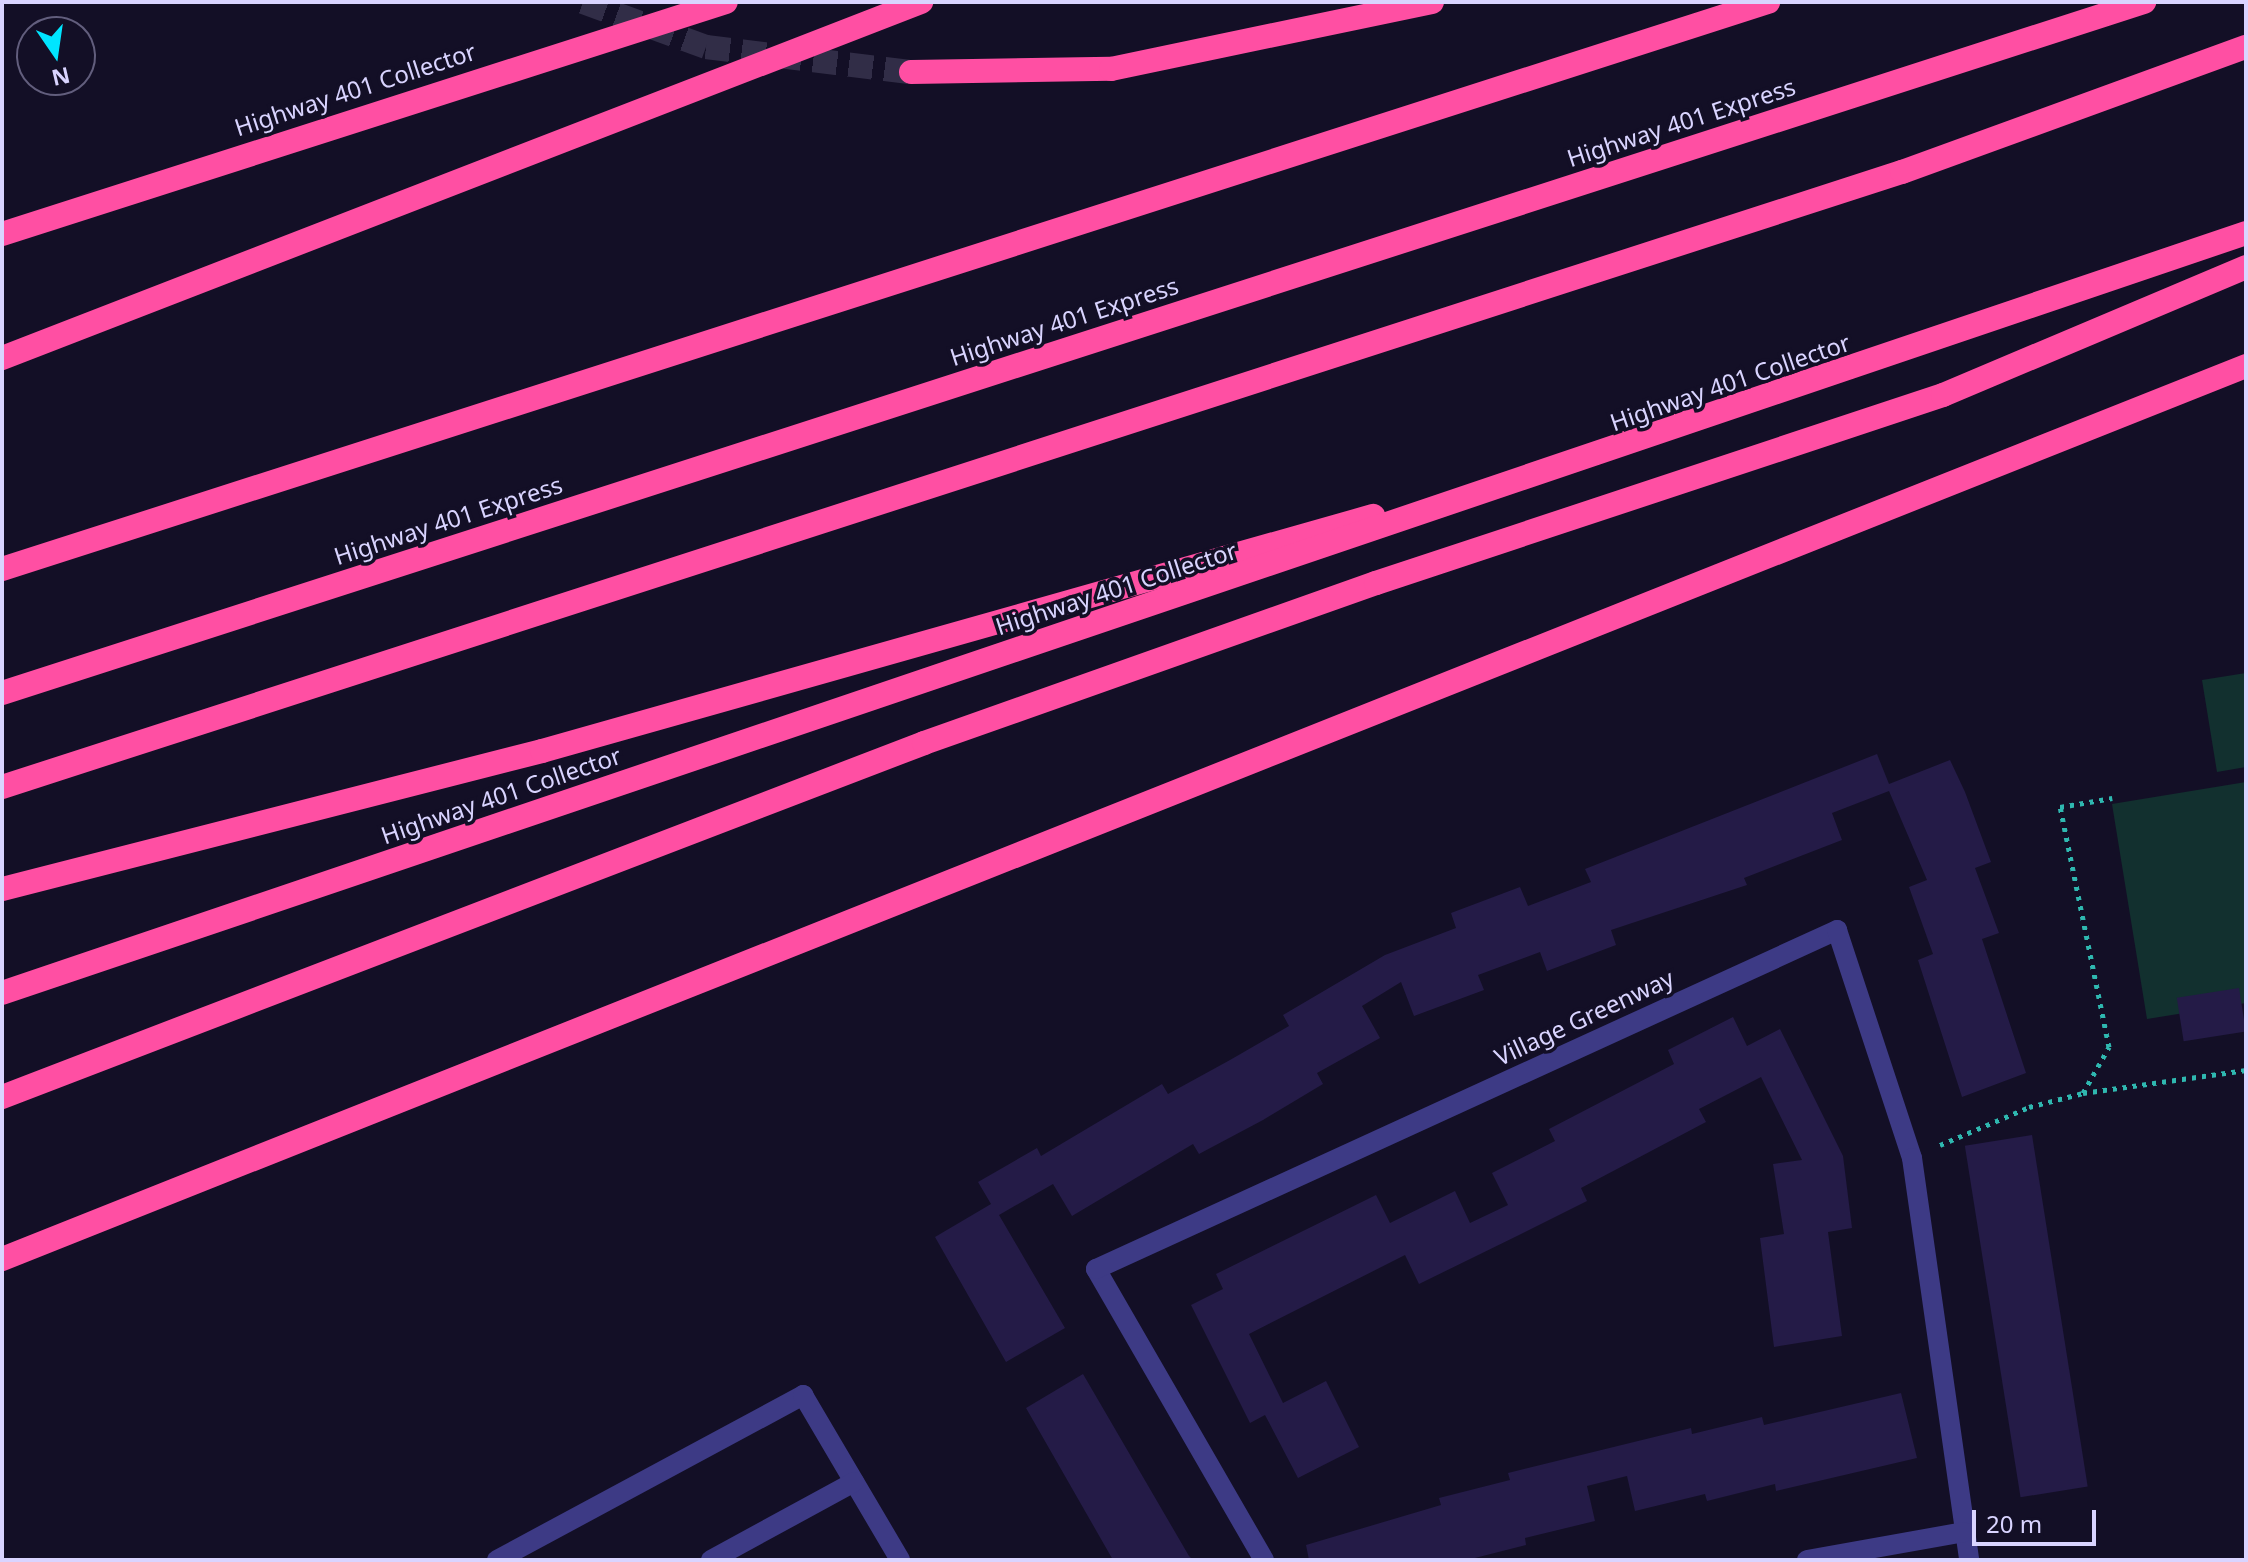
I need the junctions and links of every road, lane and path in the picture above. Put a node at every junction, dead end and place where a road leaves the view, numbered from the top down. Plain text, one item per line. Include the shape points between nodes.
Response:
1 (726, 2) edge
2 (921, 2) edge
3 (1432, 2) edge
4 (1768, 2) edge
5 (2144, 2) edge
6 (2246, 47) edge
7 (911, 72) tunnel mouth
8 (2246, 233) edge
9 (2, 234) edge
10 (2246, 267) edge
11 (2, 358) edge
12 (2246, 366) edge
13 (1663, 436) junction
14 (2, 569) edge
15 (2, 693) edge
16 (2, 787) edge
17 (2112, 798) dead end
18 (2, 889) edge
19 (2, 993) edge
20 (2246, 1070) edge
21 (2083, 1093) junction
22 (2, 1097) edge
23 (1912, 1158) junction
24 (2, 1259) edge
25 (854, 1482) junction
26 (1964, 1532) junction
27 (497, 1560) edge
28 (711, 1560) edge
29 (900, 1560) edge
30 (1264, 1560) edge
31 (1807, 1560) edge
32 (1969, 1560) edge

1 - 9 highway, Highway 401 Collector
2 - 11 highway
3 - 7 highway via 1111,69
4 - 14 highway
5 - 15 highway, Highway 401 Express
6 - 16 highway via 1660,252
8 - 13 highway, Highway 401 Collector
10 - 22 highway via 1943,395 1376,583 924,743
12 - 24 highway
13 - 18 highway via 542,751
13 - 19 highway, Highway 401 Collector
17 - 21 path via 2060,807 2109,1047
20 - 21 path
21 - 23 path via 2029,1107
23 - 26 lane, Village Greenway
23 - 30 lane, Village Greenway via 1837,930 1096,1269
25 - 27 lane via 803,1395
25 - 28 lane
25 - 29 lane
26 - 31 lane
26 - 32 lane, Village Greenway

